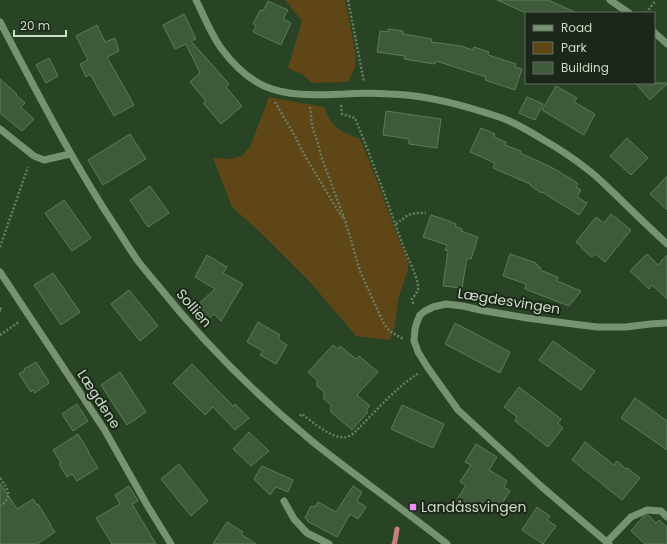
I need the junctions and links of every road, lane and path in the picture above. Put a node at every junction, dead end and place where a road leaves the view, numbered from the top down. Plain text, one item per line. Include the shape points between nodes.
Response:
1 (196, 0) edge
2 (348, 0) edge
3 (610, 0) edge
4 (656, 0) edge
5 (628, 12) edge
6 (647, 12) edge
7 (0, 22) edge
8 (655, 33) edge
9 (667, 44) edge
10 (271, 88) junction
11 (366, 93) junction
12 (310, 95) junction
13 (341, 104) dead end
14 (0, 129) edge
15 (70, 154) junction
16 (28, 164) dead end
17 (426, 213) dead end
18 (345, 220) junction
19 (396, 224) junction
20 (667, 244) edge
21 (0, 248) edge
22 (0, 272) edge
23 (414, 304) dead end
24 (0, 308) edge
25 (0, 311) edge
26 (17, 318) dead end
27 (667, 323) edge
28 (0, 335) edge
29 (416, 346) junction
30 (428, 368) junction
31 (290, 422) junction
32 (0, 478) edge
33 (284, 501) dead end
34 (0, 506) edge
35 (667, 517) edge
36 (608, 543) edge
37 (170, 544) edge
38 (329, 544) edge
39 (447, 544) edge

1 - 10 street via 213,35 227,56 250,78
2 - 11 path
3 - 5 street
4 - 6 path
7 - 15 street, Sollien
8 - 9 street
10 - 12 street
10 - 18 path via 274,101 302,151
11 - 12 street
11 - 20 street via 414,96 458,105 504,119 527,130 588,169
12 - 18 path via 312,125
13 - 19 path via 342,114 355,118
14 - 15 street via 34,156 44,160
15 - 31 street, Sollien via 138,261 172,304 258,394
16 - 21 path
17 - 19 path via 408,215
18 - 29 path via 362,278 383,322 391,332
19 - 23 path via 418,283 417,292 412,299
22 - 37 street, Lægdene via 104,429
24 - 25 path
26 - 28 path via 19,322
27 - 29 street, Lægdesvingen via 597,327 446,304 433,307 420,315 415,329
29 - 30 street, Lægdesvingen
30 - 31 path via 413,377 349,436 335,436 302,414
30 - 36 street, Lægdesvingen via 458,410
31 - 39 street, Sollien
32 - 34 path via 9,491 5,503
33 - 38 street via 294,519 307,533
35 - 36 street via 661,511 647,510 631,517

